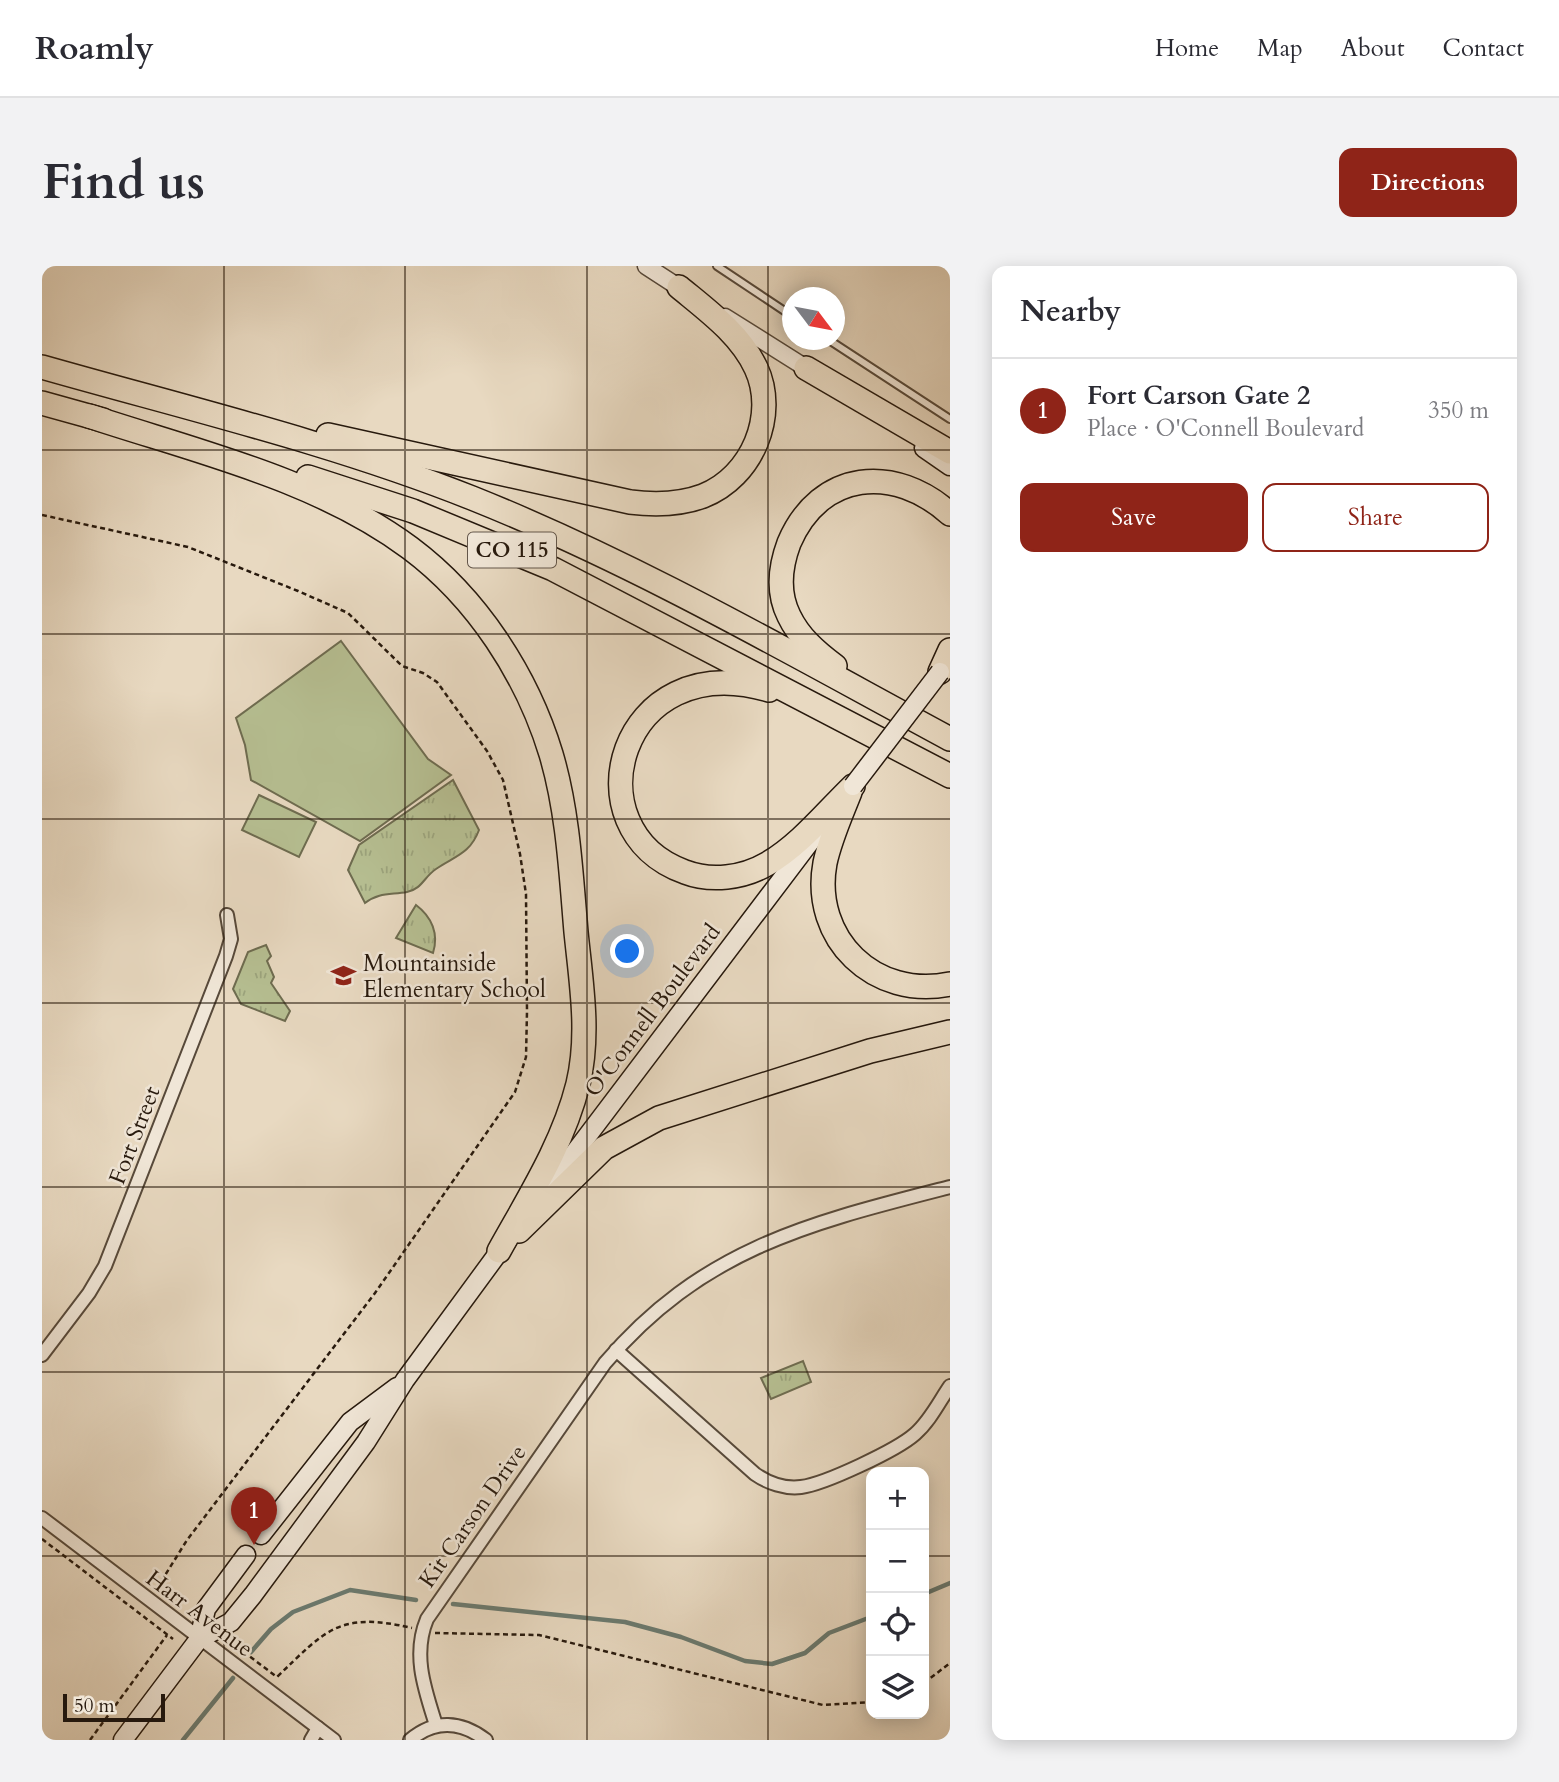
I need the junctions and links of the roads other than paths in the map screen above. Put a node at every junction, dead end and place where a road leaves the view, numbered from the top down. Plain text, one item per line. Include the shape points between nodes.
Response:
1 (646, 266) edge
2 (717, 266) edge
3 (679, 287) junction
4 (782, 309) edge
5 (844, 350) edge
6 (42, 367) edge
7 (806, 369) junction
8 (92, 381) junction
9 (42, 403) edge
10 (89, 416) junction
11 (950, 419) edge
12 (950, 452) edge
13 (950, 466) edge
14 (950, 514) edge
15 (950, 650) edge
16 (947, 664) edge
17 (885, 704) junction
18 (866, 732) junction
19 (950, 737) edge
20 (906, 752) junction
21 (950, 776) edge
22 (853, 786) junction
23 (950, 786) edge
24 (227, 915) dead end
25 (950, 984) edge
26 (950, 1032) edge
27 (950, 1187) edge
28 (499, 1251) junction
29 (617, 1350) junction
30 (42, 1355) edge
31 (405, 1381) junction
32 (950, 1386) edge
33 (287, 1502) junction
34 (319, 1506) junction
35 (42, 1518) edge
36 (261, 1535) dead end
37 (246, 1555) dead end
38 (226, 1581) junction
39 (253, 1595) junction
40 (199, 1639) junction
41 (436, 1725) junction
42 (318, 1728) junction
43 (123, 1740) edge
44 (311, 1740) edge
45 (334, 1740) edge
46 (410, 1740) edge
47 (486, 1740) edge

1 - 3 street
2 - 4 lane
3 - 7 street
3 - 8 highway via 747,352 764,391 765,415 759,437 738,472 714,491 677,503 630,502
5 - 11 lane
6 - 8 highway, CO 115
7 - 12 highway
7 - 13 main road
8 - 17 highway, CO 115 via 354,457 493,507 624,568
9 - 10 highway, CO 115
10 - 18 highway, CO 115 via 300,474 467,531 599,590
10 - 28 highway via 277,479 376,525 413,550 466,600 523,686 551,754 560,792 584,1033 578,1082 562,1132
14 - 17 highway via 902,483 858,482 839,489 807,512 784,555 782,596 800,635
15 - 16 highway
16 - 22 main road, O'Connell Boulevard, bridge
17 - 19 highway, CO 115
18 - 20 highway, CO 115
18 - 22 highway via 746,683 703,684 680,690 642,720 624,753 620,772 626,811 643,841 672,866 712,878 748,873 767,864 790,848
20 - 21 highway, CO 115
20 - 23 highway
22 - 25 highway via 825,864 823,889 832,930 854,960 886,980 925,987
22 - 28 main road, O'Connell Boulevard
24 - 30 street, Fort Street via 230,939 226,956 105,1266
26 - 28 highway via 870,1051 659,1118 604,1148
27 - 29 street, Kit Carson Drive via 798,1231 738,1255 664,1302
28 - 31 main road, O'Connell Boulevard
29 - 32 street via 755,1475 793,1487 818,1482 905,1442 925,1424
29 - 41 street, Kit Carson Drive via 444,1592 423,1631 420,1663
31 - 33 main road, O'Connell Boulevard via 350,1422
31 - 34 main road, O'Connell Boulevard
33 - 34 main road via 285,1514 291,1523
33 - 36 main road, O'Connell Boulevard
34 - 39 main road, O'Connell Boulevard
35 - 40 street, Harr Avenue
37 - 38 main road, O'Connell Boulevard
38 - 39 main road via 235,1597
38 - 40 main road, O'Connell Boulevard via 206,1609
39 - 40 main road, O'Connell Boulevard via 222,1630
40 - 42 street, Harr Avenue
40 - 43 main road, O'Connell Boulevard
41 - 46 street
41 - 47 street via 460,1725
42 - 44 street
42 - 45 street, Harr Avenue

